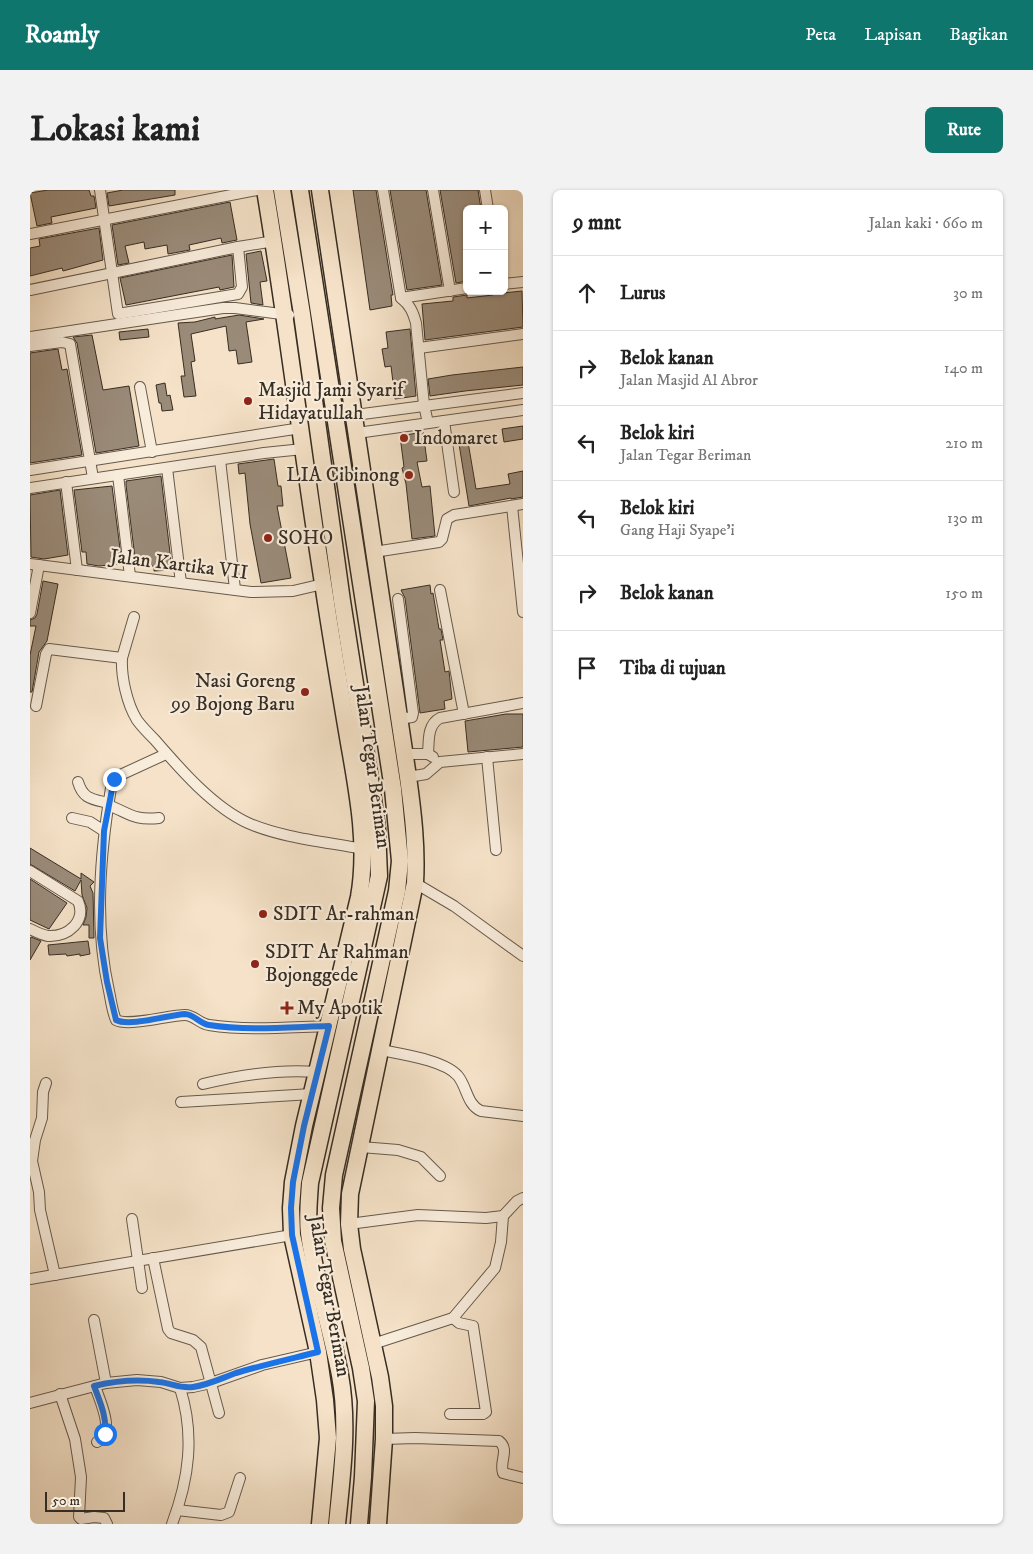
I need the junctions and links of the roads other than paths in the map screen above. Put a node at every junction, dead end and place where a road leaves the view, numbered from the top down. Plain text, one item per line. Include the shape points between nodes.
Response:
1 (100, 190) edge
2 (257, 190) edge
3 (265, 190) edge
4 (282, 190) edge
5 (300, 190) edge
6 (320, 190) edge
7 (383, 190) edge
8 (433, 190) edge
9 (485, 190) edge
10 (232, 192) edge
11 (487, 205) edge
12 (104, 220) junction
13 (30, 234) edge
14 (274, 242) junction
15 (238, 247) junction
16 (113, 273) junction
17 (523, 282) edge
18 (508, 284) edge
19 (463, 289) edge
20 (30, 290) edge
21 (450, 291) junction
22 (401, 298) junction
23 (302, 314) junction
24 (285, 315) junction
25 (341, 321) junction
26 (321, 323) junction
27 (523, 334) edge
28 (30, 337) edge
29 (30, 346) edge
30 (419, 348) junction
31 (140, 387) dead end
32 (523, 393) edge
33 (424, 405) junction
34 (523, 410) edge
35 (354, 415) junction
36 (444, 421) junction
37 (428, 423) junction
38 (300, 428) junction
39 (357, 433) junction
40 (262, 435) junction
41 (303, 449) junction
42 (152, 452) junction
43 (264, 453) junction
44 (220, 460) junction
45 (90, 461) junction
46 (166, 468) junction
47 (30, 470) edge
48 (118, 475) junction
49 (93, 478) junction
50 (66, 482) junction
51 (30, 488) edge
52 (454, 492) dead end
53 (523, 504) edge
54 (512, 506) junction
55 (374, 552) junction
56 (35, 564) edge
57 (77, 570) junction
58 (130, 576) junction
59 (181, 583) junction
60 (323, 584) junction
61 (234, 589) junction
62 (440, 590) dead end
63 (381, 597) junction
64 (398, 599) dead end
65 (364, 600) junction
66 (334, 602) junction
67 (523, 612) edge
68 (30, 613) edge
69 (134, 617) dead end
70 (396, 645) junction
71 (122, 658) junction
72 (523, 703) edge
73 (36, 706) dead end
74 (464, 714) junction
75 (166, 754) junction
76 (404, 754) junction
77 (428, 754) junction
78 (523, 754) edge
79 (487, 757) junction
80 (440, 762) junction
81 (408, 778) junction
82 (78, 782) dead end
83 (393, 789) junction
84 (372, 792) junction
85 (108, 804) junction
86 (72, 818) dead end
87 (159, 818) dead end
88 (104, 831) junction
89 (363, 849) junction
90 (496, 850) dead end
91 (30, 871) edge
92 (415, 883) junction
93 (30, 929) edge
94 (523, 956) edge
95 (346, 983) junction
96 (375, 990) junction
97 (392, 993) junction
98 (329, 1026) junction
99 (380, 1050) junction
100 (318, 1072) junction
101 (46, 1083) dead end
102 (204, 1084) dead end
103 (312, 1094) junction
104 (181, 1102) dead end
105 (523, 1116) edge
106 (361, 1147) junction
107 (440, 1176) dead end
108 (523, 1198) edge
109 (35, 1202) edge
110 (504, 1216) junction
111 (132, 1219) dead end
112 (349, 1224) junction
113 (292, 1235) junction
114 (153, 1258) junction
115 (137, 1260) junction
116 (55, 1275) junction
117 (30, 1279) edge
118 (360, 1285) junction
119 (142, 1288) dead end
120 (350, 1317) junction
121 (453, 1318) junction
122 (94, 1320) dead end
123 (373, 1344) junction
124 (318, 1352) junction
125 (106, 1383) junction
126 (211, 1383) junction
127 (94, 1386) junction
128 (180, 1388) junction
129 (60, 1394) junction
130 (30, 1404) edge
131 (219, 1413) dead end
132 (450, 1414) dead end
133 (384, 1439) junction
134 (97, 1442) dead end
135 (342, 1475) junction
136 (363, 1477) junction
137 (240, 1478) dead end
138 (523, 1478) edge
139 (177, 1510) junction
140 (107, 1524) edge
141 (172, 1524) edge
142 (320, 1524) edge
143 (337, 1524) edge
144 (359, 1524) edge
145 (378, 1524) edge

1 - 12 street
2 - 10 street
3 - 14 main road, Jalan Tegar Beriman
4 - 23 main road, Jalan Tegar Beriman
5 - 26 main road, Jalan Tegar Beriman
6 - 25 main road, Jalan Tegar Beriman
7 - 22 street
8 - 21 street
9 - 11 street
10 - 12 street
12 - 13 street
12 - 16 street
14 - 15 street
14 - 24 main road, Jalan Tegar Beriman
15 - 16 street
15 - 16 street via 242,286 238,294 230,297 118,314
16 - 20 street
17 - 18 street
19 - 21 street
21 - 22 street
22 - 30 street via 413,312
23 - 24 street
23 - 66 main road, Jalan Tegar Beriman
24 - 28 street via 223,308
24 - 38 main road, Jalan Tegar Beriman
25 - 26 main road
25 - 35 main road, Jalan Tegar Beriman
26 - 65 main road, Jalan Tegar Beriman
27 - 30 street
29 - 45 street via 70,344
30 - 33 street
31 - 42 street
32 - 33 street
33 - 35 street
33 - 37 street
34 - 36 street
35 - 39 main road, Jalan Tegar Beriman
36 - 37 street
36 - 52 street
37 - 39 street
38 - 40 street
38 - 41 main road, Jalan Tegar Beriman
39 - 55 main road, Jalan Tegar Beriman
40 - 42 street
40 - 43 street
41 - 43 street
41 - 60 main road, Jalan Tegar Beriman
42 - 45 street
43 - 44 street
44 - 46 street
44 - 61 street
45 - 47 street
45 - 49 street
46 - 48 street
46 - 59 street
48 - 49 street
48 - 58 street
49 - 50 street
50 - 51 street
50 - 57 street
53 - 54 street
54 - 55 street via 449,516 439,542
54 - 67 street
55 - 63 main road, Jalan Tegar Beriman
56 - 57 street, Jalan Kartika VII
56 - 68 street
57 - 58 street, Jalan Kartika VII
58 - 59 street, Jalan Kartika VII
59 - 61 street, Jalan Kartika VII
60 - 61 street, Jalan Kartika VII via 293,591
60 - 66 main road, Jalan Tegar Beriman
62 - 74 street
63 - 65 main road
63 - 70 main road, Jalan Tegar Beriman
64 - 70 street
65 - 83 main road, Jalan Tegar Beriman
66 - 84 main road, Jalan Tegar Beriman
66 - 89 main road, Jalan Tegar Beriman
69 - 71 street
70 - 76 main road, Jalan Tegar Beriman
71 - 73 street via 49,649
71 - 75 street via 127,691 137,720
72 - 74 street
74 - 77 street via 435,721 430,727
75 - 85 street via 116,777
75 - 89 street via 214,801 250,824
76 - 77 street
76 - 81 main road, Jalan Tegar Beriman
77 - 80 street
78 - 79 street
79 - 80 street
79 - 90 street
80 - 81 street via 426,774
81 - 92 main road, Jalan Tegar Beriman via 414,827
82 - 85 street via 83,795
83 - 84 main road
83 - 96 main road, Jalan Tegar Beriman via 400,861 397,891
84 - 95 main road, Jalan Tegar Beriman via 379,876
85 - 87 street via 138,818
85 - 88 street
86 - 88 street via 90,822
88 - 98 street via 100,938 116,1020 139,1021 186,1014 207,1025
89 - 95 main road, Jalan Tegar Beriman via 363,876
91 - 93 street via 78,901 80,914 79,922 66,932 48,936
92 - 94 street via 454,906
92 - 97 main road, Jalan Tegar Beriman
95 - 98 main road, Jalan Tegar Beriman
95 - 135 main road, Jalan Tegar Beriman via 308,1209 313,1256 340,1376 344,1409
96 - 97 main road
96 - 120 main road, Jalan Tegar Beriman via 334,1175 331,1208 336,1255
97 - 99 main road, Jalan Tegar Beriman
98 - 100 main road, Jalan Tegar Beriman
99 - 105 street via 445,1066 458,1075 472,1105 481,1111
99 - 106 main road, Jalan Tegar Beriman
100 - 102 street via 301,1070 238,1076
100 - 103 main road, Jalan Tegar Beriman
101 - 109 street via 32,1161
103 - 104 street
103 - 113 main road, Jalan Tegar Beriman via 293,1182
106 - 107 street via 398,1150 421,1157
106 - 112 main road, Jalan Tegar Beriman via 350,1194
108 - 110 street
109 - 116 street via 40,1210
110 - 112 street via 418,1215
110 - 121 street via 495,1268
111 - 115 street
112 - 118 main road, Jalan Tegar Beriman
113 - 114 street
113 - 124 main road, Jalan Tegar Beriman
114 - 115 street
114 - 126 street via 168,1329 201,1347
115 - 116 street
115 - 119 street
116 - 117 street
118 - 120 main road
118 - 123 main road, Jalan Tegar Beriman
120 - 136 main road, Jalan Tegar Beriman via 366,1400
121 - 123 street
121 - 132 street via 473,1326 486,1412
122 - 125 street
123 - 133 main road, Jalan Tegar Beriman via 384,1406
124 - 126 street
124 - 142 main road, Jalan Tegar Beriman via 328,1438
125 - 127 street
125 - 128 street via 137,1380
126 - 128 street
126 - 131 street
127 - 129 street
127 - 134 street via 106,1425 105,1434
128 - 139 street via 189,1442
129 - 130 street
129 - 140 street via 75,1439 81,1477 79,1517 104,1518
133 - 138 street via 499,1441 505,1450 501,1466 503,1473
133 - 145 main road, Jalan Tegar Beriman
135 - 136 main road
135 - 143 main road, Jalan Tegar Beriman
136 - 144 main road, Jalan Tegar Beriman
137 - 139 street via 229,1512 221,1515
139 - 141 street

